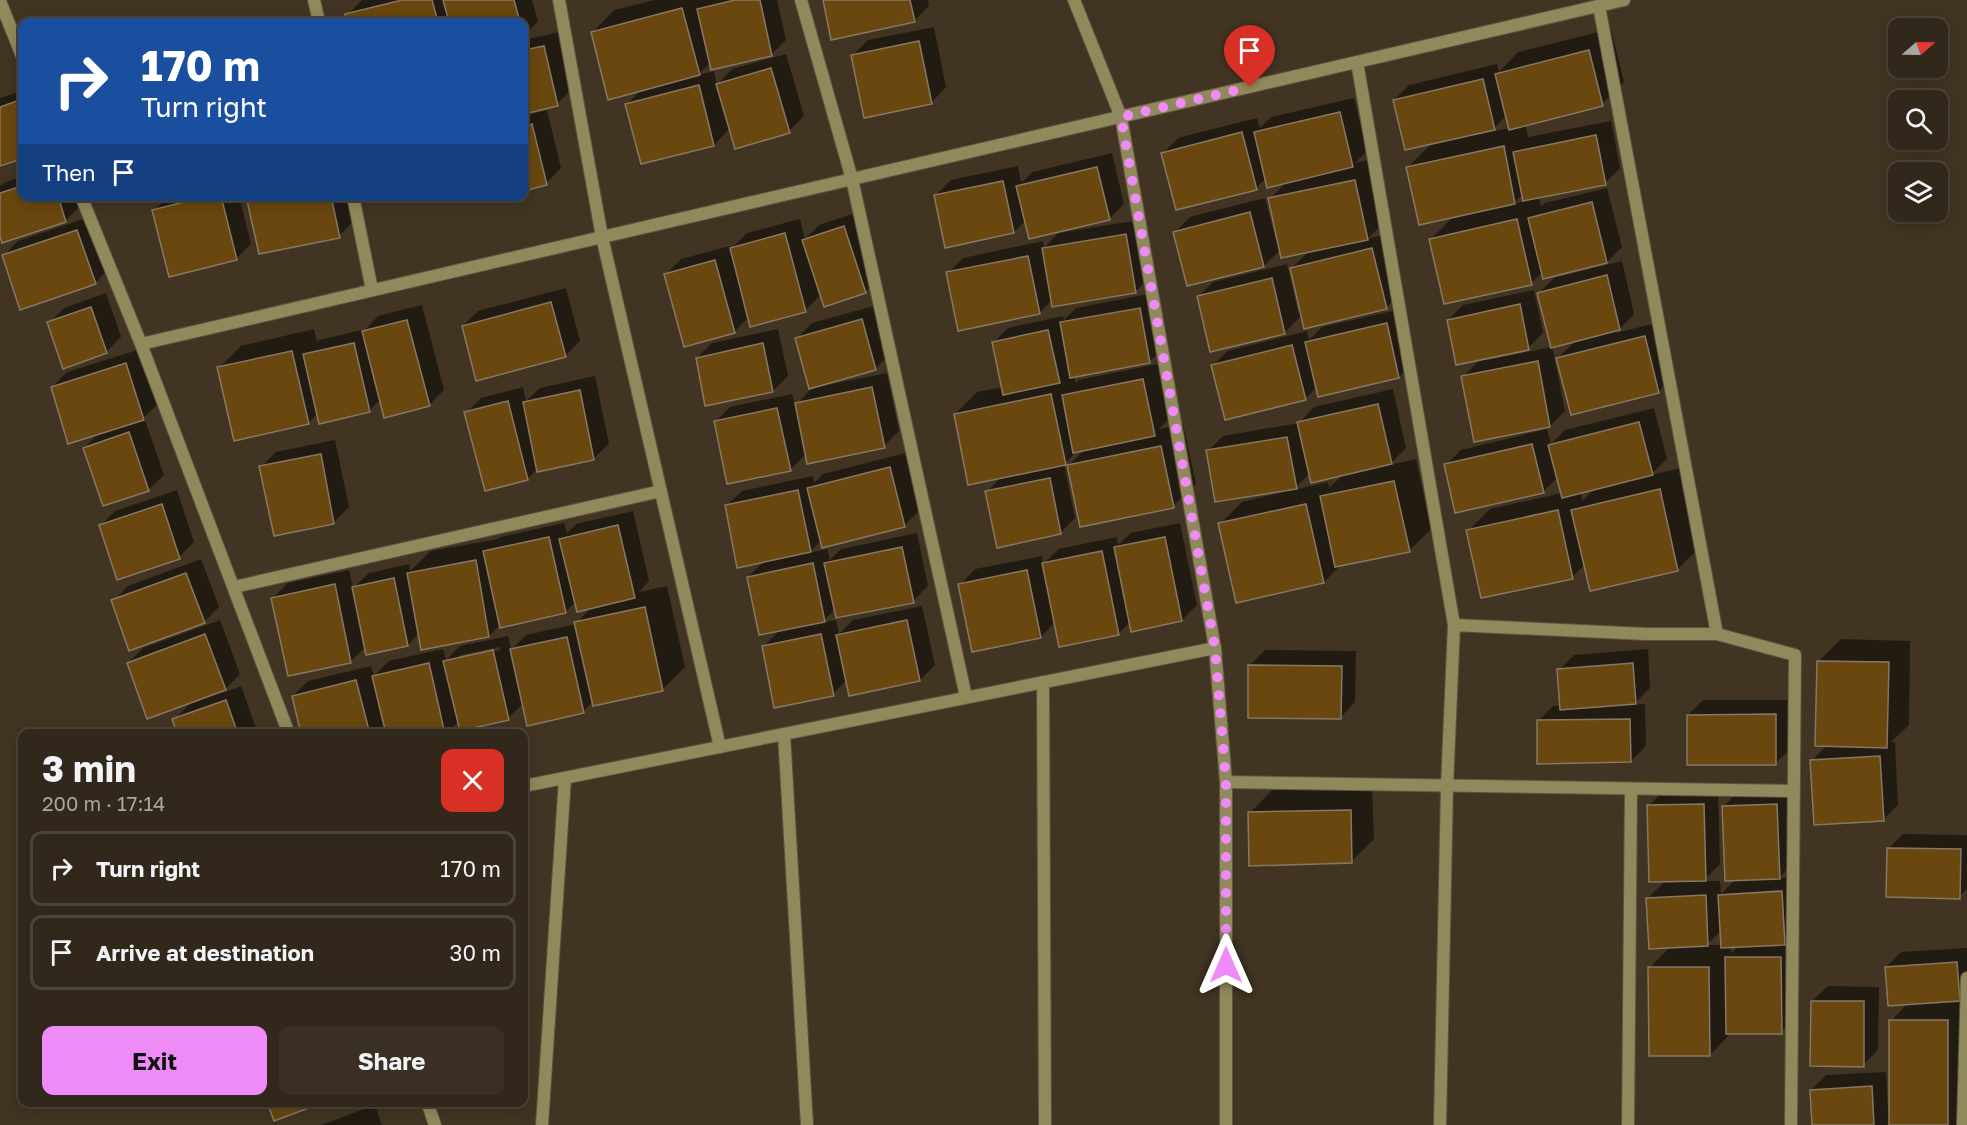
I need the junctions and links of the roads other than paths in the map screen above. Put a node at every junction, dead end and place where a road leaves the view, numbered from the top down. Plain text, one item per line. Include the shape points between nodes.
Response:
1 (314, 0) edge
2 (559, 0) edge
3 (801, 0) edge
4 (1074, 0) edge
5 (1624, 0) edge
6 (0, 1) edge
7 (1599, 6) junction
8 (318, 18) edge
9 (18, 46) edge
10 (1357, 62) junction
11 (1121, 117) junction
12 (852, 179) junction
13 (83, 201) edge
14 (354, 201) edge
15 (602, 237) junction
16 (372, 290) junction
17 (141, 344) junction
18 (661, 491) junction
19 (234, 587) junction
20 (1454, 625) junction
21 (1717, 634) junction
22 (1215, 648) junction
23 (1043, 682) junction
24 (966, 697) junction
25 (287, 729) edge
26 (784, 734) junction
27 (720, 747) junction
28 (565, 778) junction
29 (1226, 782) junction
30 (528, 785) edge
31 (1447, 786) junction
32 (1631, 789) junction
33 (1794, 791) junction
34 (1967, 978) edge
35 (429, 1107) edge
36 (435, 1125) edge
37 (542, 1125) edge
38 (807, 1125) edge
39 (1045, 1125) edge
40 (1226, 1125) edge
41 (1440, 1125) edge
42 (1628, 1125) edge
43 (1791, 1125) edge
44 (1963, 1125) edge

1 - 8 street
2 - 15 street
3 - 12 street
4 - 11 street
5 - 7 street
6 - 9 street
7 - 10 street
7 - 21 street
10 - 11 street
10 - 20 street
11 - 12 street
11 - 22 street
12 - 15 street
12 - 24 street
13 - 17 street
14 - 16 street
15 - 16 street
15 - 18 street
16 - 17 street
17 - 19 street
18 - 19 street
18 - 27 street
19 - 25 street
20 - 21 street
20 - 31 street
21 - 33 street via 1795,655
22 - 23 street
22 - 29 street
23 - 24 street
23 - 39 street
24 - 26 street
26 - 27 street
26 - 38 street
27 - 28 street
28 - 30 street
28 - 37 street
29 - 31 street
29 - 40 street
31 - 32 street
31 - 41 street
32 - 33 street
32 - 42 street
33 - 43 street
34 - 44 street
35 - 36 street

